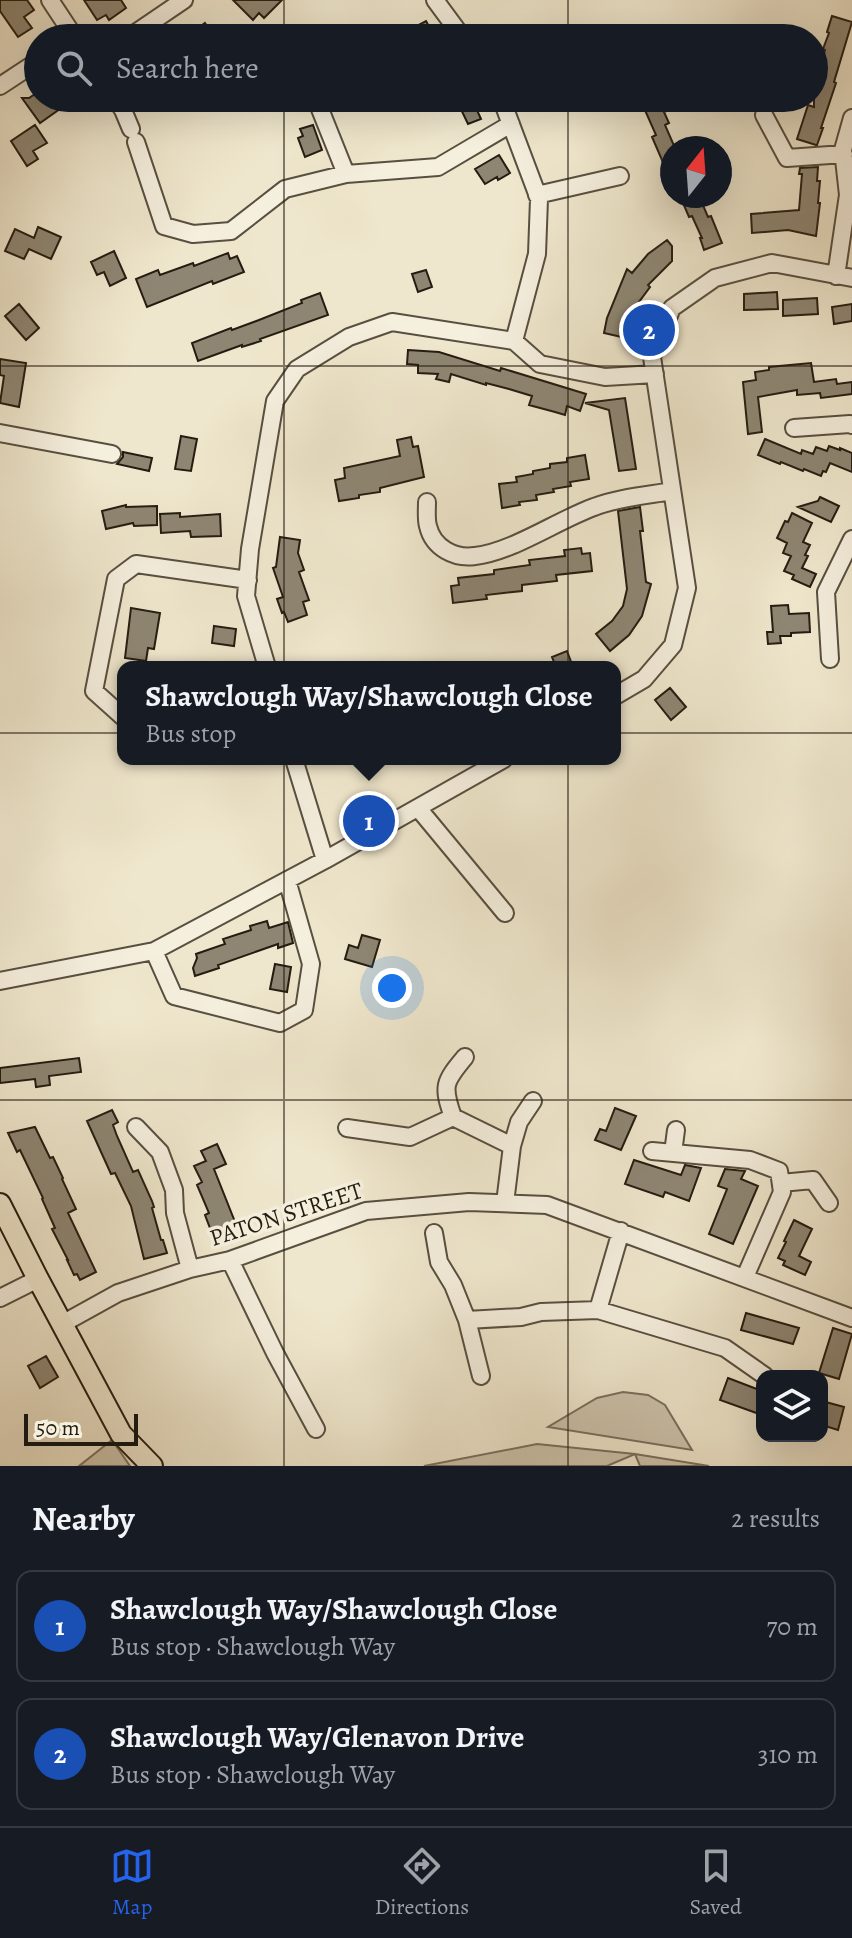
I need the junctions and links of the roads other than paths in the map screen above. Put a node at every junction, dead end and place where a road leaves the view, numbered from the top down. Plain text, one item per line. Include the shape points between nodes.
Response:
1 (50, 0) edge
2 (184, 0) edge
3 (435, 0) edge
4 (66, 24) edge
5 (149, 24) edge
6 (453, 24) edge
7 (24, 70) edge
8 (0, 86) edge
9 (124, 112) edge
10 (321, 112) edge
11 (506, 112) edge
12 (764, 115) dead end
13 (852, 118) edge
14 (511, 124) junction
15 (844, 154) junction
16 (346, 174) junction
17 (620, 176) dead end
18 (537, 195) junction
19 (844, 277) edge
20 (514, 341) junction
21 (655, 374) junction
22 (852, 425) edge
23 (794, 428) dead end
24 (0, 433) edge
25 (112, 454) dead end
26 (672, 491) junction
27 (427, 502) dead end
28 (852, 539) edge
29 (248, 580) junction
30 (830, 659) dead end
31 (265, 661) edge
32 (621, 692) edge
33 (117, 712) edge
34 (296, 765) edge
35 (493, 765) edge
36 (418, 808) junction
37 (325, 860) junction
38 (287, 880) junction
39 (505, 913) dead end
40 (154, 951) junction
41 (0, 981) edge
42 (465, 1057) dead end
43 (533, 1101) dead end
44 (453, 1117) junction
45 (136, 1127) dead end
46 (347, 1128) dead end
47 (676, 1130) dead end
48 (512, 1146) junction
49 (652, 1151) dead end
50 (673, 1153) junction
51 (781, 1183) junction
52 (505, 1203) junction
53 (829, 1203) dead end
54 (0, 1204) edge
55 (621, 1231) junction
56 (434, 1233) dead end
57 (230, 1260) junction
58 (190, 1269) junction
59 (745, 1277) junction
60 (38, 1279) junction
61 (0, 1298) edge
62 (598, 1310) junction
63 (852, 1318) edge
64 (467, 1320) junction
65 (62, 1324) junction
66 (756, 1370) edge
67 (481, 1376) dead end
68 (316, 1429) dead end
69 (152, 1466) edge

1 - 4 street
2 - 5 street
3 - 6 street
7 - 8 street
9 - 16 street via 164,226 193,234 231,231 285,189
10 - 16 street
11 - 14 street
12 - 15 street via 787,158
13 - 15 street
14 - 16 street via 438,167
14 - 18 street
15 - 19 street
17 - 18 street
18 - 20 street via 537,254
19 - 21 street via 772,263 715,278 672,308 652,357
20 - 21 street via 540,364 605,377
20 - 29 street via 392,322 349,337 297,369 275,401
21 - 26 street
22 - 23 street
24 - 25 street
26 - 27 street via 596,506 477,556 453,554 434,541
26 - 32 street via 687,588 673,645 644,679
28 - 30 street via 826,592
29 - 31 street via 246,596
29 - 33 street via 136,564 116,579 94,691
34 - 37 street
35 - 36 street
36 - 37 street
36 - 39 street
37 - 38 street
38 - 40 street
38 - 40 street via 311,964 304,1010 280,1023 174,996
40 - 41 street
42 - 44 street via 449,1075 445,1094
43 - 48 street
44 - 46 street via 410,1137
44 - 48 street
45 - 58 street via 160,1152 174,1190
47 - 50 street
48 - 52 street
49 - 50 street
50 - 51 street via 750,1160 779,1171
51 - 53 street via 813,1180
51 - 59 street via 782,1192
52 - 55 street, PATON STREET via 547,1205
52 - 57 street, PATON STREET via 366,1211
54 - 60 main road
55 - 59 street, PATON STREET
55 - 62 street
56 - 64 street via 439,1262
57 - 58 street, PATON STREET
57 - 68 street
58 - 65 street, PATON STREET via 118,1293
59 - 63 street, PATON STREET
60 - 61 street
60 - 65 main road
62 - 64 street
62 - 66 street via 725,1348
64 - 67 street
65 - 69 main road via 121,1434

